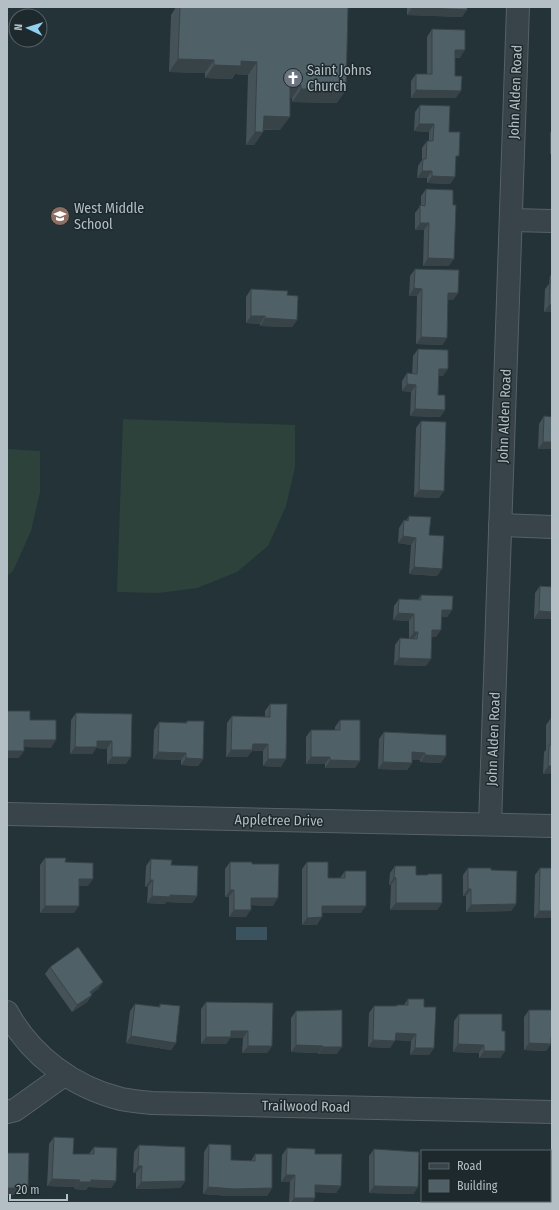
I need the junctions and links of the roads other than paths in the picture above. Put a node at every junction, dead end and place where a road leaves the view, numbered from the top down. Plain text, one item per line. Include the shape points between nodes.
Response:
1 (518, 7) edge
2 (511, 220) junction
3 (552, 222) edge
4 (500, 525) junction
5 (552, 527) edge
6 (7, 814) edge
7 (490, 824) junction
8 (552, 826) edge
9 (8, 1015) edge
10 (64, 1075) junction
11 (7, 1112) edge
12 (552, 1112) edge

1 - 2 street, John Alden Road
2 - 3 street
2 - 4 street, John Alden Road
4 - 5 street
4 - 7 street, John Alden Road
6 - 7 street, Appletree Drive
7 - 8 street, Appletree Drive
9 - 10 street, Trailwood Road via 40,1056
10 - 11 street via 15,1110
10 - 12 street, Trailwood Road via 121,1098 152,1103

